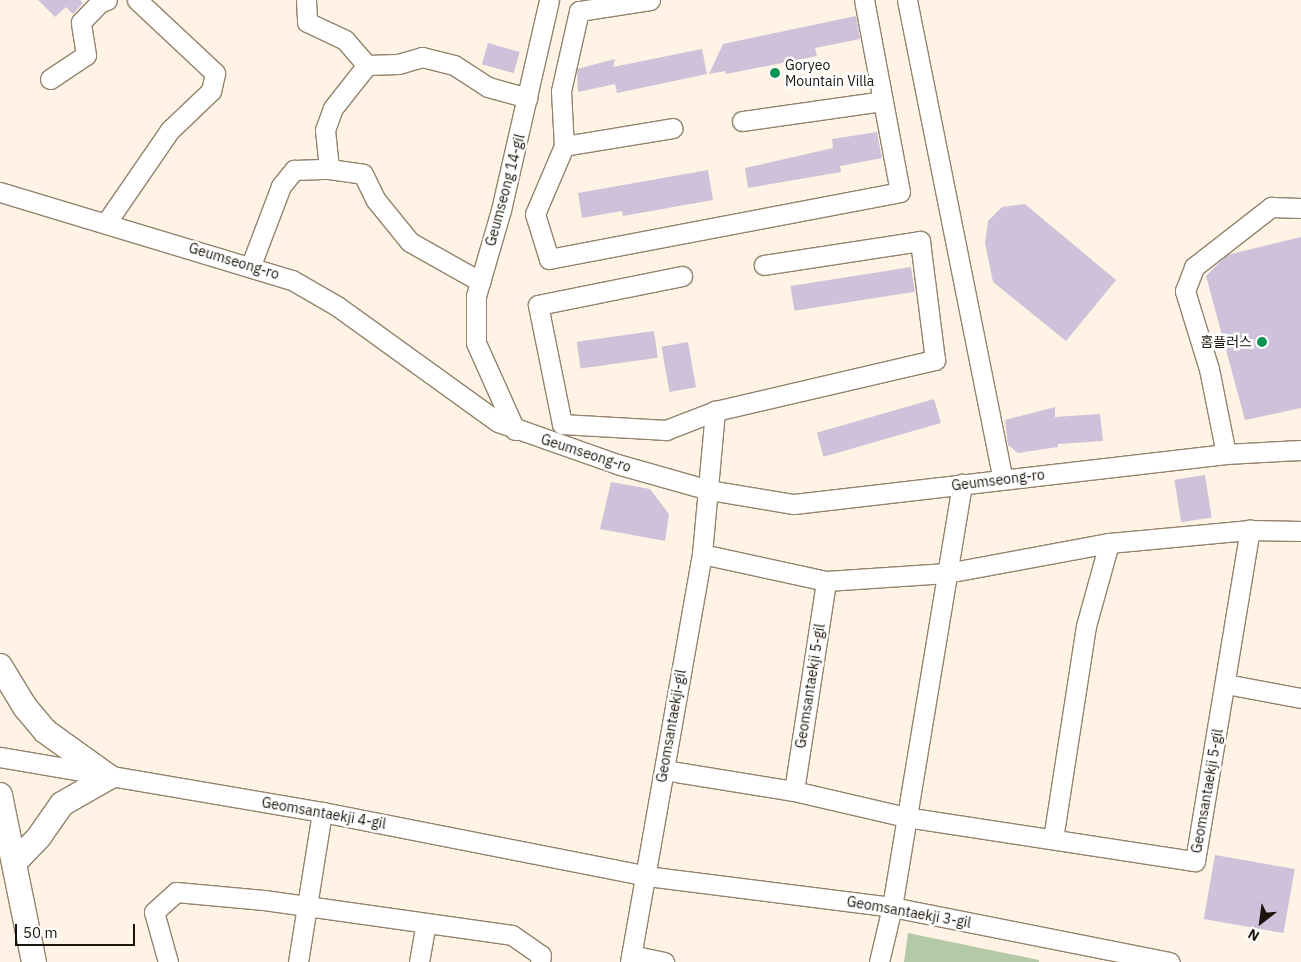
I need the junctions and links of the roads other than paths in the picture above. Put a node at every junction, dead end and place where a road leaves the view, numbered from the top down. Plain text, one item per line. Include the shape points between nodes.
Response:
1 (107, 0) edge
2 (137, 0) edge
3 (306, 0) edge
4 (549, 0) edge
5 (650, 0) edge
6 (864, 0) edge
7 (908, 0) edge
8 (367, 64) junction
9 (50, 79) dead end
10 (528, 98) junction
11 (882, 101) junction
12 (742, 121) dead end
13 (673, 128) dead end
14 (564, 146) junction
15 (328, 169) junction
16 (0, 192) edge
17 (1301, 208) edge
18 (106, 224) junction
19 (250, 265) junction
20 (764, 265) dead end
21 (682, 276) dead end
22 (481, 282) junction
23 (715, 411) junction
24 (515, 430) junction
25 (1301, 450) edge
26 (1226, 454) junction
27 (1003, 478) junction
28 (962, 484) junction
29 (709, 490) junction
30 (1250, 530) junction
31 (1301, 531) edge
32 (1109, 544) junction
33 (702, 554) junction
34 (947, 573) junction
35 (826, 581) junction
36 (0, 666) edge
37 (1226, 684) junction
38 (1301, 698) edge
39 (0, 756) edge
40 (664, 770) junction
41 (110, 777) junction
42 (794, 791) junction
43 (0, 795) edge
44 (322, 812) junction
45 (906, 817) junction
46 (1053, 839) junction
47 (7, 855) edge
48 (647, 876) junction
49 (892, 907) junction
50 (306, 908) junction
51 (426, 924) junction
52 (631, 958) edge
53 (34, 962) edge
54 (168, 962) edge
55 (298, 962) edge
56 (419, 962) edge
57 (540, 962) edge
58 (664, 962) edge
59 (879, 962) edge
60 (1170, 962) edge

1 - 9 street via 100,2 81,22 86,55
2 - 18 street via 215,73 211,91 170,130
3 - 8 street via 307,22 345,40
4 - 10 street, Geumseong 14-gil
5 - 14 street via 579,11 561,91
6 - 11 street
7 - 27 street
8 - 10 street via 398,64 422,57 454,65 488,87
8 - 15 street via 333,108 325,130
10 - 22 street, Geumseong 14-gil
11 - 12 street
11 - 14 street via 900,192 549,259 535,214
13 - 14 street
15 - 19 street via 294,170 281,186
15 - 22 street via 363,174 375,199 410,242
16 - 18 street, Geumseong-ro
17 - 26 street via 1271,206 1194,267 1185,291 1209,369
18 - 19 street, Geumseong-ro
19 - 24 street, Geumseong-ro via 292,280 337,306 498,422
20 - 23 street via 920,241 935,360
21 - 23 street via 538,305 562,424 666,430
22 - 24 street, Geumseong 14-gil via 476,296 476,343
23 - 29 street, Geomsantaekji-gil
24 - 29 street, Geumseong-ro
25 - 26 street, Geumseong-ro
26 - 27 street, Geumseong-ro
27 - 28 street, Geumseong-ro
28 - 29 street, Geumseong-ro via 794,504
28 - 34 street
29 - 33 street, Geomsantaekji-gil
30 - 31 street
30 - 32 street
30 - 37 street
32 - 34 street
32 - 46 street via 1086,626
33 - 35 street
33 - 40 street, Geomsantaekji-gil
34 - 35 street
34 - 45 street
35 - 42 street, Geomsantaekji 5-gil
36 - 41 main road via 25,707 45,731
37 - 38 street
37 - 46 street, Geomsantaekji 5-gil via 1195,861
39 - 41 street, Geomsantaekji 4-gil
40 - 42 street, Geomsantaekji 5-gil
40 - 48 street, Geomsantaekji-gil
41 - 44 street, Geomsantaekji 4-gil
41 - 47 main road via 62,804 40,836
42 - 45 street, Geomsantaekji 5-gil
43 - 47 main road
44 - 48 street, Geomsantaekji 4-gil
44 - 50 street
45 - 46 street, Geomsantaekji 5-gil
45 - 49 street
47 - 53 main road
48 - 49 street, Geomsantaekji 3-gil
48 - 52 street, Geomsantaekji-gil
49 - 59 street
49 - 60 street, Geomsantaekji 3-gil
50 - 51 street
50 - 54 street via 264,900 176,892 154,912
50 - 55 street
51 - 56 street
51 - 57 street via 512,935 541,955
52 - 58 street

